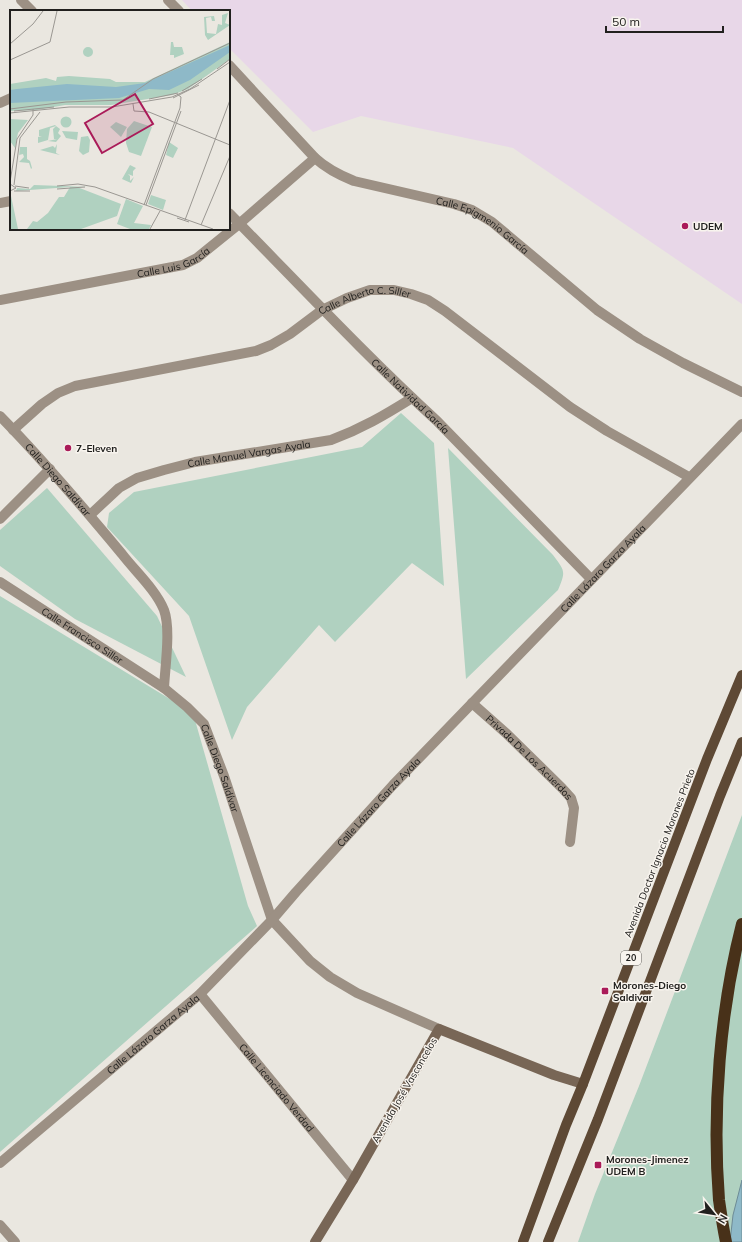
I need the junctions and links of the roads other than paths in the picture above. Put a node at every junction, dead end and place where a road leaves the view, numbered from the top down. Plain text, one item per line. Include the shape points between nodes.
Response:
1 (21, 0) edge
2 (168, 0) edge
3 (31, 10) edge
4 (178, 10) edge
5 (230, 66) edge
6 (10, 98) edge
7 (0, 103) edge
8 (315, 158) junction
9 (10, 201) edge
10 (0, 203) edge
11 (230, 214) edge
12 (239, 224) junction
13 (0, 300) edge
14 (322, 310) junction
15 (742, 392) edge
16 (412, 398) junction
17 (0, 416) edge
18 (742, 424) edge
19 (13, 430) junction
20 (50, 469) junction
21 (689, 477) junction
22 (90, 515) junction
23 (0, 519) edge
24 (591, 579) junction
25 (0, 582) edge
26 (742, 675) edge
27 (164, 688) junction
28 (472, 703) junction
29 (742, 742) edge
30 (570, 842) dead end
31 (272, 920) junction
32 (742, 924) edge
33 (200, 994) junction
34 (439, 1029) junction
35 (583, 1084) junction
36 (0, 1163) edge
37 (353, 1180) junction
38 (0, 1225) edge
39 (15, 1242) edge
40 (315, 1242) edge
41 (523, 1242) edge
42 (548, 1242) edge
43 (726, 1242) edge

1 - 3 street
2 - 4 street
5 - 8 street, Calle Epigmenio García
6 - 7 street
8 - 12 street, Calle Luis García
8 - 15 street, Calle Epigmenio García via 339,175 354,181 472,210 492,222 597,310 640,339
9 - 10 street
11 - 12 street, Calle Natividad García
12 - 13 street, Calle Luis García via 197,258 183,265
12 - 14 street, Calle Natividad García
14 - 16 street, Calle Natividad García
14 - 19 street, Calle Alberto C. Siller via 290,334 256,350 75,386 53,396
14 - 21 street, Calle Alberto C. Siller via 370,290 394,290 428,300 570,407
16 - 22 street, Calle Manuel Vargas Ayala via 376,421 331,440 195,462 137,478 119,488
16 - 24 street, Calle Natividad García
17 - 19 street, Calle Diego Saldívar
18 - 21 street, Calle Lázaro Garza Ayala
19 - 20 street, Calle Diego Saldívar
20 - 22 street, Calle Diego Saldívar
20 - 23 street
21 - 24 street, Calle Lázaro Garza Ayala
22 - 27 street, Calle Diego Saldívar via 154,593 164,610 168,627
24 - 28 street, Calle Lázaro Garza Ayala
25 - 27 street, Calle Francisco Siller
26 - 35 main road, Avenida Doctor Ignacio Morones Prieto / 20 via 707,759
27 - 31 street, Calle Diego Saldívar via 204,724
28 - 30 street, Privada De Los Acuerdos via 571,798 574,808
28 - 31 street, Calle Lázaro Garza Ayala via 393,784
29 - 42 main road, 20 via 598,1119
31 - 33 street, Calle Lázaro Garza Ayala
31 - 34 street, Calle Diego Saldívar via 305,956 330,977 357,993
32 - 43 highway via 731,972 719,1066 719,1193
33 - 36 street, Calle Lázaro Garza Ayala
33 - 37 street, Calle Licenciado Verdad
34 - 35 main road, Avenida José Vasconcelos
34 - 37 main road, Avenida José Vasconcelos
35 - 41 main road, Avenida Doctor Ignacio Morones Prieto / 20
37 - 40 main road, Avenida José Vasconcelos
38 - 39 street

